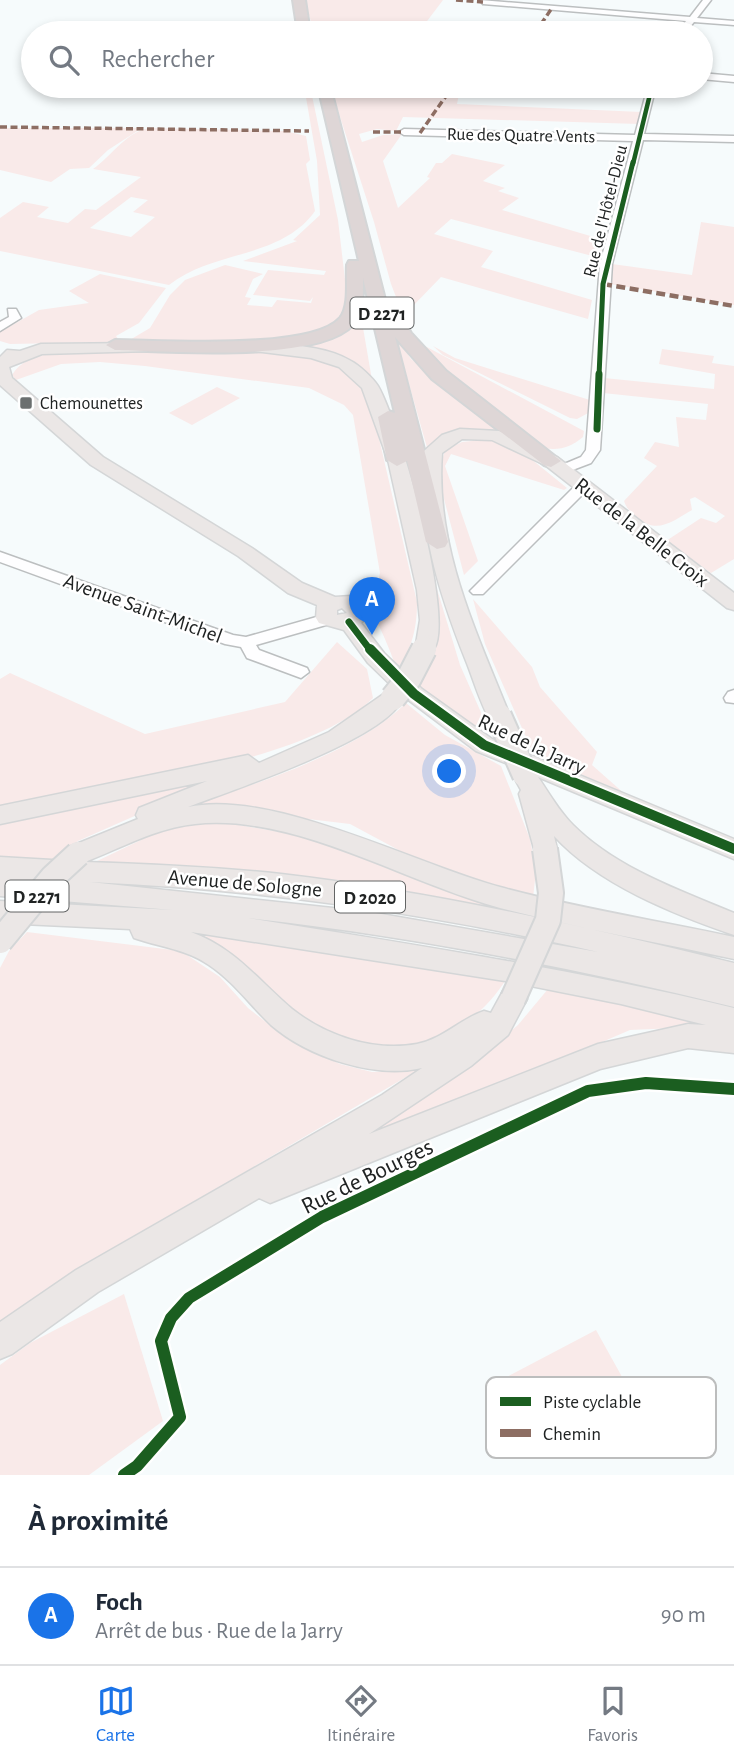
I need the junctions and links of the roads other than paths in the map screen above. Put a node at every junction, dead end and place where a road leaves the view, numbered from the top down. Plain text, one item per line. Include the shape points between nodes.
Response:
1 (707, 0) edge
2 (299, 2) edge
3 (483, 2) dead end
4 (690, 19) junction
5 (303, 21) edge
6 (712, 21) edge
7 (713, 21) edge
8 (734, 23) edge
9 (713, 77) edge
10 (734, 79) edge
11 (318, 98) edge
12 (327, 98) edge
13 (649, 98) edge
14 (404, 132) dead end
15 (639, 138) junction
16 (734, 139) edge
17 (362, 261) junction
18 (12, 311) dead end
19 (0, 327) edge
20 (115, 345) joint
21 (2, 360) edge
22 (397, 460) junction
23 (557, 465) junction
24 (583, 486) junction
25 (437, 542) junction
26 (0, 557) edge
27 (478, 591) dead end
28 (734, 603) edge
29 (336, 615) junction
30 (246, 642) junction
31 (301, 672) dead end
32 (499, 716) joint
33 (326, 744) junction
34 (527, 778) junction
35 (0, 815) edge
36 (734, 849) edge
37 (78, 854) junction
38 (0, 867) edge
39 (0, 886) edge
40 (0, 912) edge
41 (73, 917) junction
42 (734, 924) edge
43 (0, 941) edge
44 (734, 948) edge
45 (734, 974) edge
46 (734, 995) edge
47 (513, 999) junction
48 (734, 1020) edge
49 (734, 1040) edge
50 (182, 1223) junction
51 (0, 1342) edge

1 - 4 street
2 - 5 highway
3 - 4 street
4 - 6 street
7 - 8 street
9 - 10 street
11 - 17 highway, D 2271
12 - 17 highway, D 2271
13 - 15 street, Rue de l'Hôtel-Dieu
14 - 15 street, Rue des Quatre Vents
15 - 16 street, Rue des Quatre Vents
15 - 23 street, Rue de l'Hôtel-Dieu via 603,284 593,450 586,460
17 - 20 highway via 353,310 345,324 327,335 273,344
17 - 22 highway, D 2271
17 - 23 highway via 399,334 419,358
17 - 25 highway, D 2271
18 - 19 street via 15,318
20 - 21 main road via 40,346
21 - 22 main road via 41,349 269,347 313,353 345,364 370,386
21 - 29 main road via 4,380 97,461 245,552
22 - 33 main road, D 2271, bridge via 427,590 427,644 393,698 356,728
23 - 24 main road, Rue de la Belle Croix
23 - 25 main road, Rue de la Belle Croix via 493,435 460,434 440,443 433,450 430,467
24 - 27 street
24 - 28 main road, Rue de la Belle Croix
25 - 32 main road, D 2271
26 - 30 street, Avenue Saint-Michel
29 - 30 street, Avenue Saint-Michel
29 - 36 main road, Rue de la Jarry via 414,694 484,745
30 - 31 street via 253,654
32 - 34 main road, D 2271, bridge
33 - 35 main road
33 - 37 main road, D 2271 via 161,809
34 - 42 main road via 567,834 597,856 632,879
34 - 47 main road, D 2271, bridge via 551,894 548,920
37 - 43 main road, D 2271, bridge
37 - 44 main road via 146,826 195,815 234,815 286,823 499,897
38 - 45 main road, Avenue de Sologne / D 2020 via 317,888 520,923
39 - 46 main road, Avenue de Sologne / D 2020 via 207,901 412,928
40 - 41 main road
41 - 47 main road via 164,934 206,949 245,976 281,1016 353,1056 390,1060 430,1054 477,1028
41 - 48 main road via 208,922 505,970
47 - 50 main road via 498,1026 393,1105
49 - 50 main road via 688,1036 598,1057
50 - 51 main road

